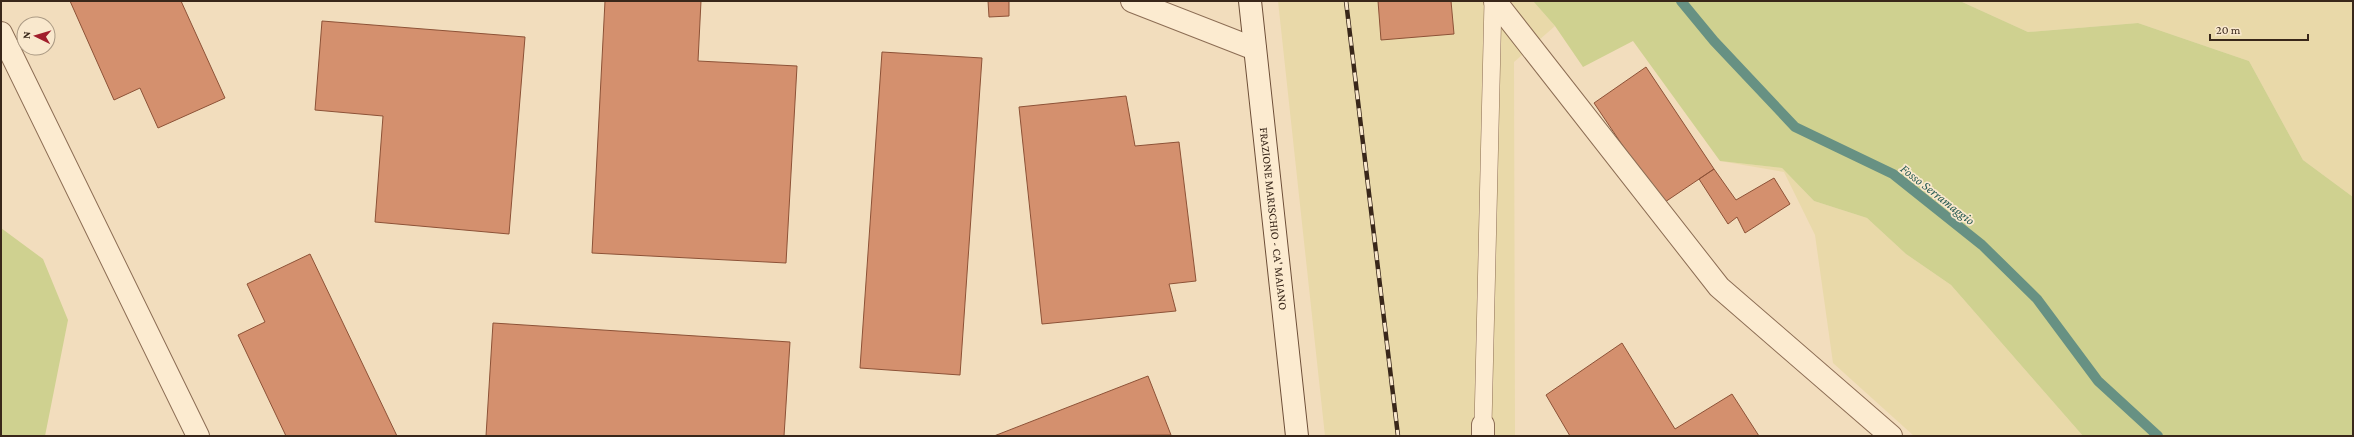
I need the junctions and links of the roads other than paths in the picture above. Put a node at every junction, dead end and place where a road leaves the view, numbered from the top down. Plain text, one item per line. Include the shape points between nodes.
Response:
1 (1132, 1) edge
2 (1250, 1) edge
3 (1494, 1) edge
4 (1, 33) edge
5 (1255, 49) junction
6 (1483, 430) edge
7 (198, 436) edge
8 (1297, 436) edge
9 (1892, 436) edge

1 - 5 street
2 - 5 street, FRAZIONE MARISCHIO - CA' MAIANO
3 - 6 lane
3 - 9 street via 1719,287
4 - 7 street
5 - 8 street, FRAZIONE MARISCHIO - CA' MAIANO

